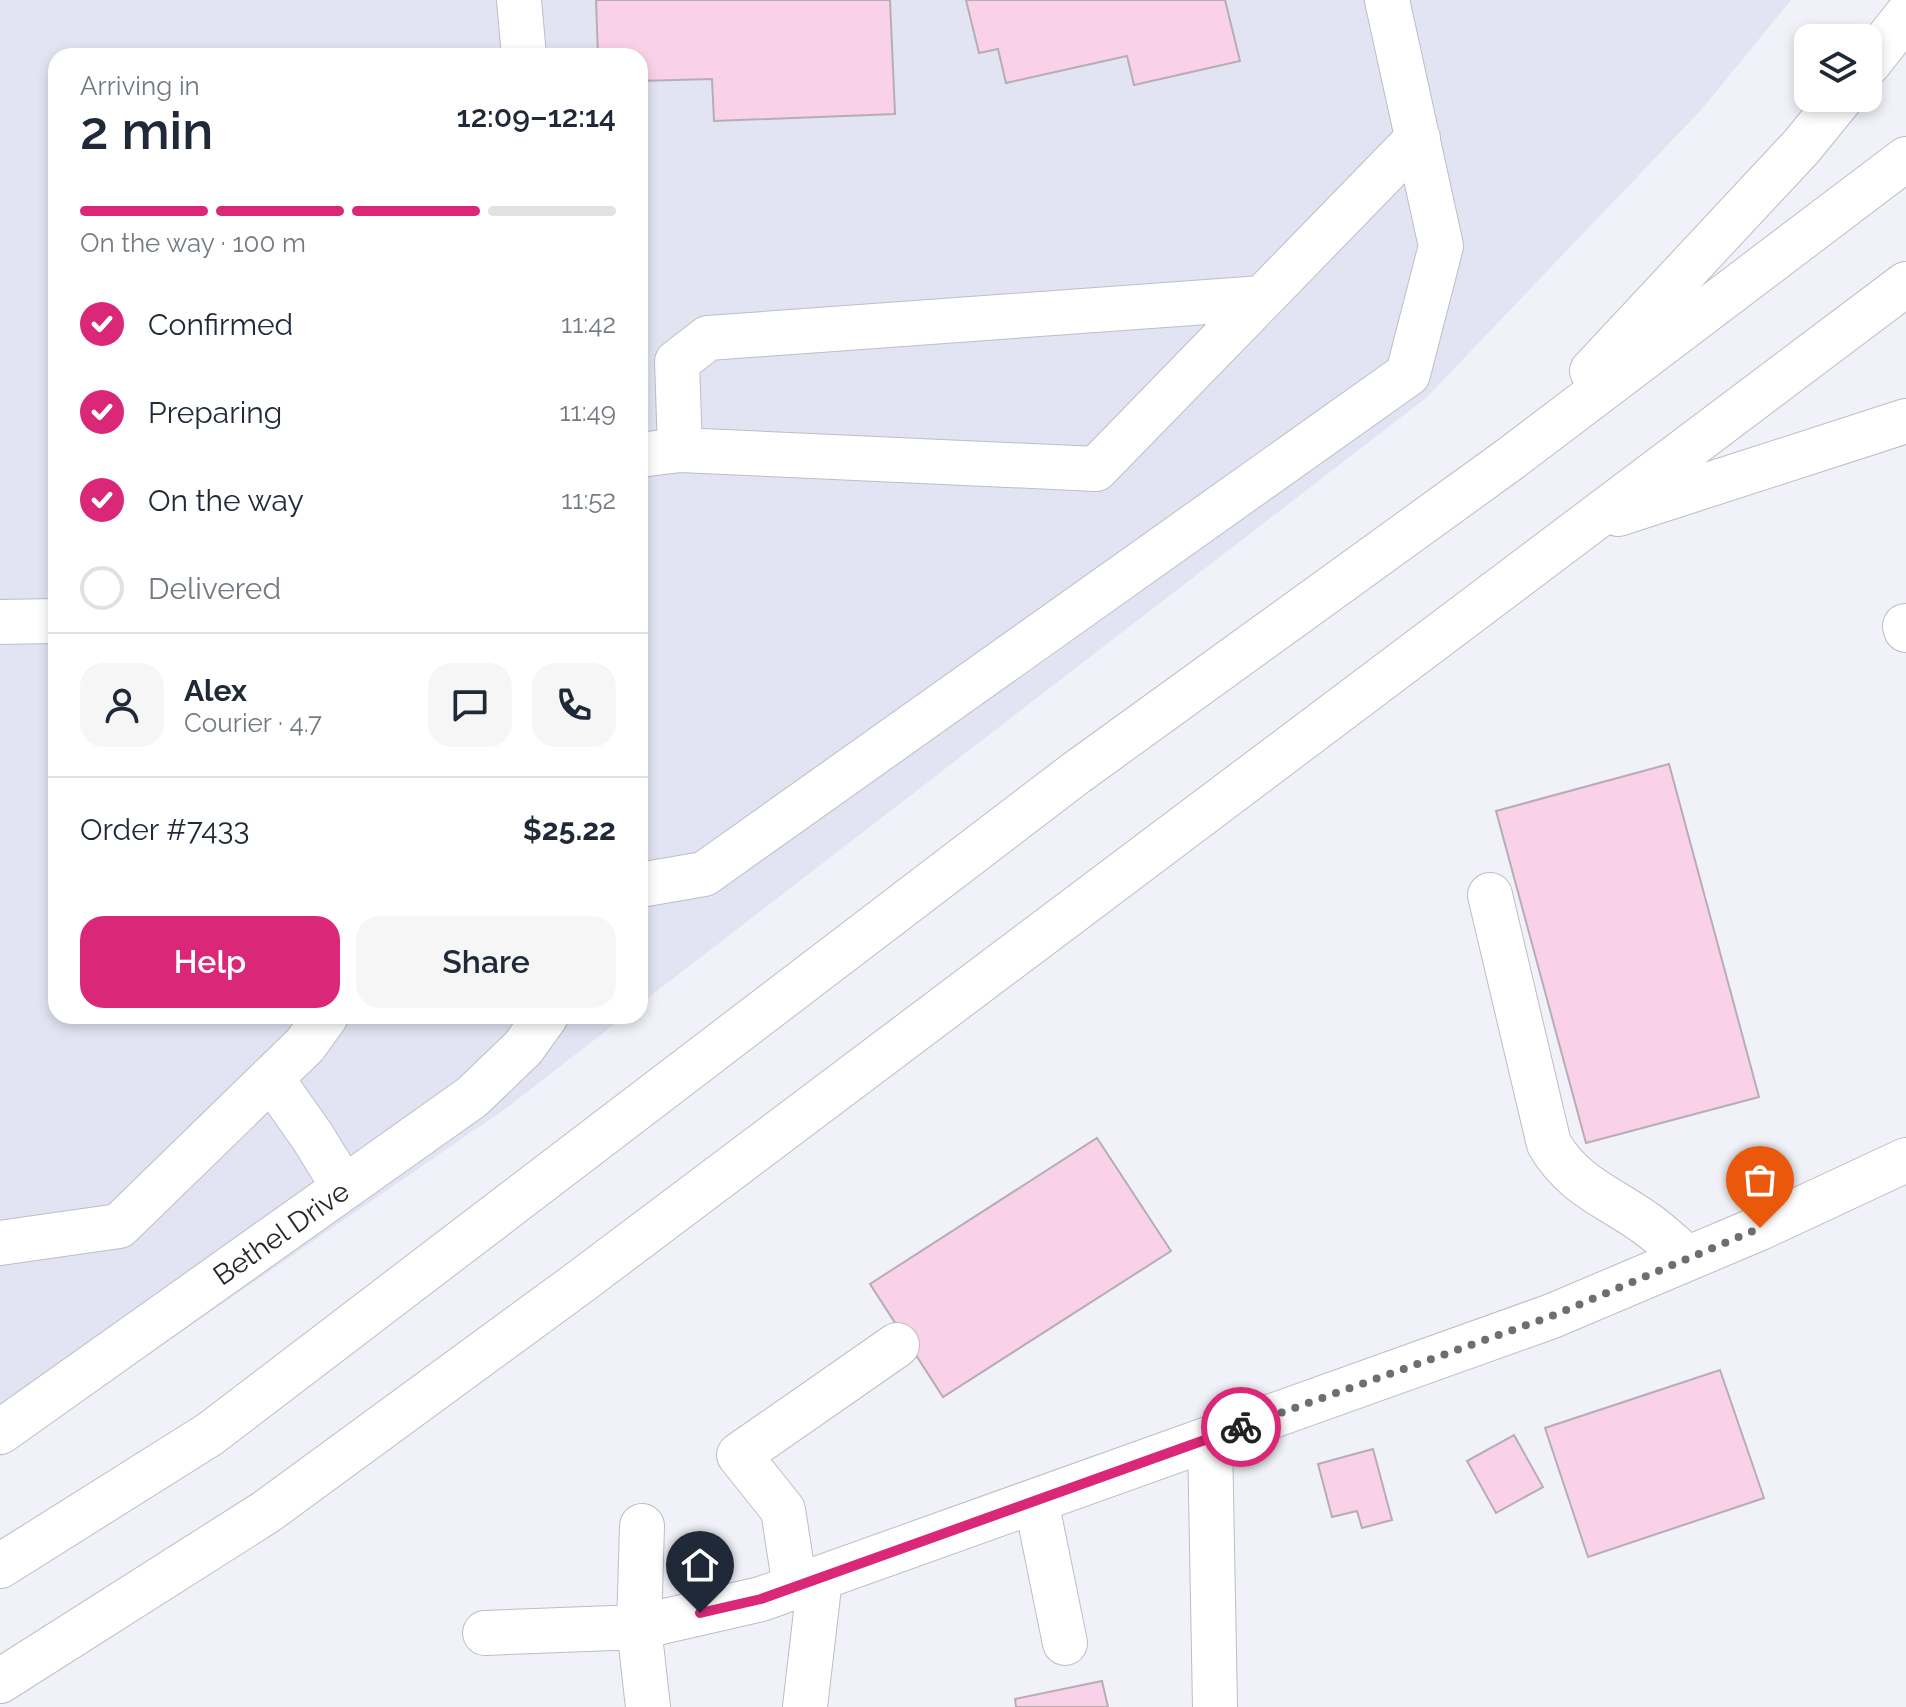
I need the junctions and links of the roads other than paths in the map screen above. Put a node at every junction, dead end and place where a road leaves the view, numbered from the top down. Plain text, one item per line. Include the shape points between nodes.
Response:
1 (519, 0) edge
2 (1387, 0) edge
3 (1906, 16) edge
4 (1882, 46) edge
5 (523, 48) edge
6 (1830, 112) edge
7 (1418, 138) junction
8 (1906, 159) edge
9 (1906, 284) edge
10 (1262, 298) junction
11 (1906, 421) edge
12 (660, 453) edge
13 (1510, 459) junction
14 (1585, 525) junction
15 (48, 621) edge
16 (0, 622) edge
17 (648, 884) edge
18 (1490, 895) dead end
19 (320, 1024) edge
20 (540, 1024) edge
21 (271, 1078) junction
22 (1906, 1160) edge
23 (344, 1188) junction
24 (0, 1243) edge
25 (1687, 1258) junction
26 (897, 1345) dead end
27 (0, 1432) edge
28 (1210, 1439) junction
29 (1036, 1501) junction
30 (642, 1526) dead end
31 (0, 1566) edge
32 (808, 1582) junction
33 (639, 1627) junction
34 (485, 1633) dead end
35 (1065, 1643) dead end
36 (0, 1681) edge
37 (648, 1707) edge
38 (805, 1707) edge
39 (1215, 1707) edge

1 - 5 main road
2 - 7 main road
3 - 4 main road
6 - 13 main road
7 - 10 main road
7 - 17 main road via 1441,246 1408,374 704,874
8 - 13 main road
9 - 14 main road
10 - 12 main road via 1096,469
10 - 12 main road via 708,338 677,362
11 - 14 main road
13 - 31 main road via 1076,773 210,1434
14 - 36 main road via 279,1503
15 - 16 main road
18 - 25 main road via 1549,1144 1585,1186 1646,1223
19 - 21 main road
20 - 23 main road, Bethel Drive via 472,1097
21 - 23 main road
21 - 24 main road via 119,1226
22 - 25 main road
23 - 27 main road, Bethel Drive
25 - 28 main road via 1552,1316
26 - 32 main road via 739,1455 783,1510
28 - 29 main road
28 - 39 main road
29 - 32 main road
29 - 35 main road
30 - 33 main road
32 - 33 main road via 761,1599
32 - 38 main road
33 - 34 main road
33 - 37 main road

